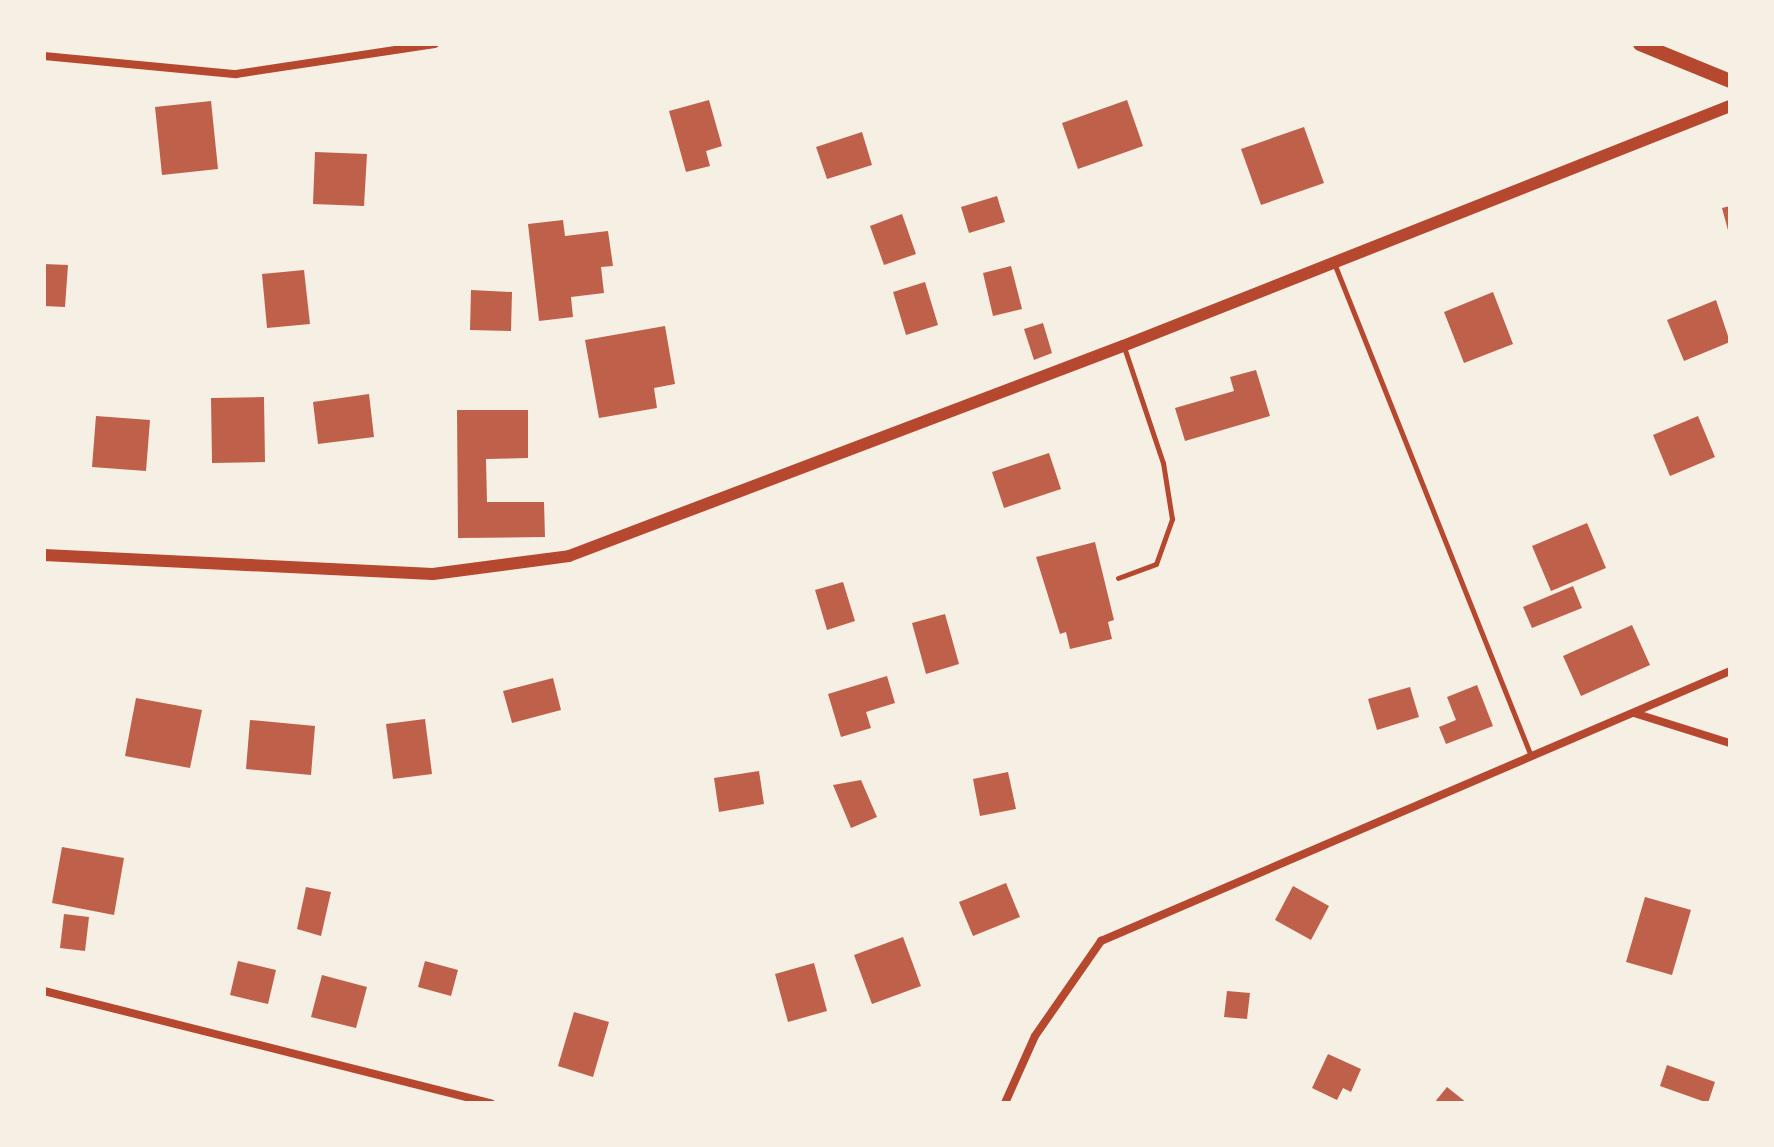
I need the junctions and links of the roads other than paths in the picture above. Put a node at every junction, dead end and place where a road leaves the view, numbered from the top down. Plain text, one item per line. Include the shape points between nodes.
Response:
1 (435, 44) edge
2 (1640, 44) edge
3 (44, 56) edge
4 (1730, 81) edge
5 (1730, 106) edge
6 (1334, 263) junction
7 (1123, 346) junction
8 (44, 555) edge
9 (1118, 578) dead end
10 (1730, 671) edge
11 (1633, 712) junction
12 (1730, 743) edge
13 (1531, 756) junction
14 (44, 991) edge
15 (491, 1103) edge
16 (1005, 1103) edge

1 - 3 street via 236,74
2 - 4 main road
5 - 6 street
6 - 7 street
6 - 13 lane
7 - 8 street via 569,556 433,574
7 - 9 lane via 1163,463 1172,519 1156,564
10 - 11 street
11 - 12 street
11 - 13 street
13 - 16 street via 1101,941 1035,1036
14 - 15 street

